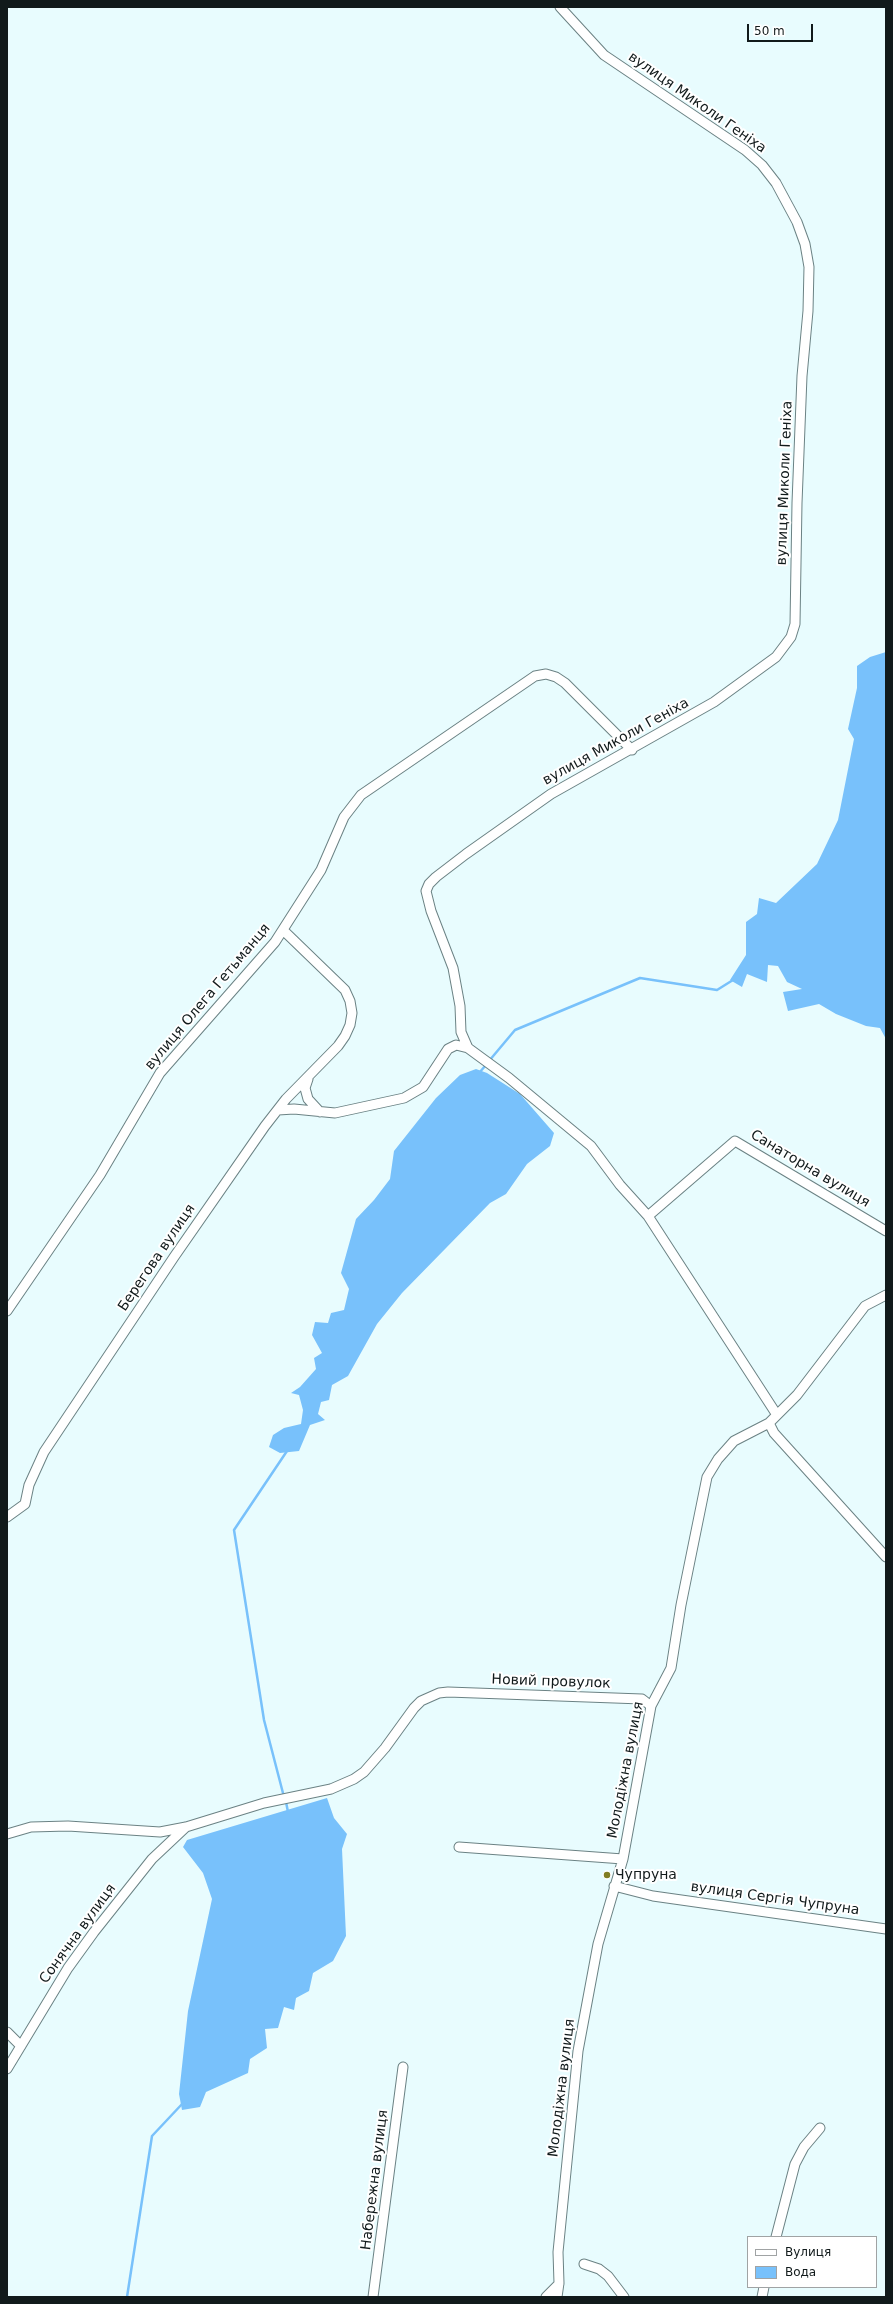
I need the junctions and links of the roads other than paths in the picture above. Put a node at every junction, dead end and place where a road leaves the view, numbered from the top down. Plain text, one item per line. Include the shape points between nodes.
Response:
1 (560, 7) edge
2 (632, 750) junction
3 (283, 930) junction
4 (468, 1048) junction
5 (309, 1077) junction
6 (278, 1110) junction
7 (321, 1112) junction
8 (648, 1216) junction
9 (886, 1231) edge
10 (886, 1295) edge
11 (7, 1310) edge
12 (777, 1415) junction
13 (769, 1423) junction
14 (7, 1517) edge
15 (886, 1557) edge
16 (651, 1706) junction
17 (186, 1827) junction
18 (7, 1834) edge
19 (459, 1847) dead end
20 (623, 1859) junction
21 (614, 1886) junction
22 (886, 1929) edge
23 (7, 2032) edge
24 (21, 2046) junction
25 (403, 2067) dead end
26 (7, 2069) edge
27 (820, 2128) dead end
28 (776, 2236) edge
29 (584, 2264) dead end
30 (559, 2283) junction
31 (374, 2297) edge
32 (546, 2297) edge
33 (557, 2297) edge
34 (624, 2297) edge

1 - 2 street, вулиця Миколи Геніха via 604,55 745,150 762,165 776,183 797,222 805,244 809,267 797,503 796,612 791,637 776,657 714,702
2 - 3 street, вулиця Олега Гетьманця via 565,683 551,676 535,676 361,795 344,817 321,870
2 - 4 street, вулиця Миколи Геніха via 551,794 471,850 433,880 426,891 454,968 461,1032
3 - 5 street, Берегова вулиця via 345,990 351,1007 350,1025 338,1046
3 - 11 street, вулиця Олега Гетьманця via 160,1073 100,1175
4 - 7 street via 456,1045 448,1049 423,1087 404,1098 353,1110
4 - 8 street via 509,1078 591,1146 620,1185
5 - 6 street, Берегова вулиця
5 - 7 street via 305,1088 308,1099
6 - 7 street
6 - 14 street, Берегова вулиця via 174,1257 44,1452 29,1485 25,1504
8 - 9 street, Санаторна вулиця via 735,1141
8 - 12 street
10 - 12 street, Молодіжна вулиця via 865,1306 797,1395
12 - 13 street, Молодіжна вулиця
13 - 15 street via 774,1432
13 - 16 street, Молодіжна вулиця via 734,1441 707,1477 671,1668
16 - 17 street, Новий провулок via 642,1699 448,1692 430,1696 414,1708 373,1763 343,1785 331,1790 264,1803
16 - 20 street, Молодіжна вулиця
17 - 18 street, Новий провулок via 160,1832 68,1826 31,1827
17 - 24 street, Сонячна вулиця via 152,1859 94,1932 68,1968
19 - 20 street
20 - 21 street, Молодіжна вулиця
21 - 22 street, вулиця Сергія Чупруна via 653,1896
21 - 30 street, Молодіжна вулиця via 598,1944 578,2051 558,2252
23 - 24 street
24 - 26 street, Сонячна вулиця
25 - 31 street, Набережна вулиця
27 - 28 street via 804,2147 795,2164
29 - 34 street via 599,2269 608,2276
30 - 32 street
30 - 33 street, Молодіжна вулиця

